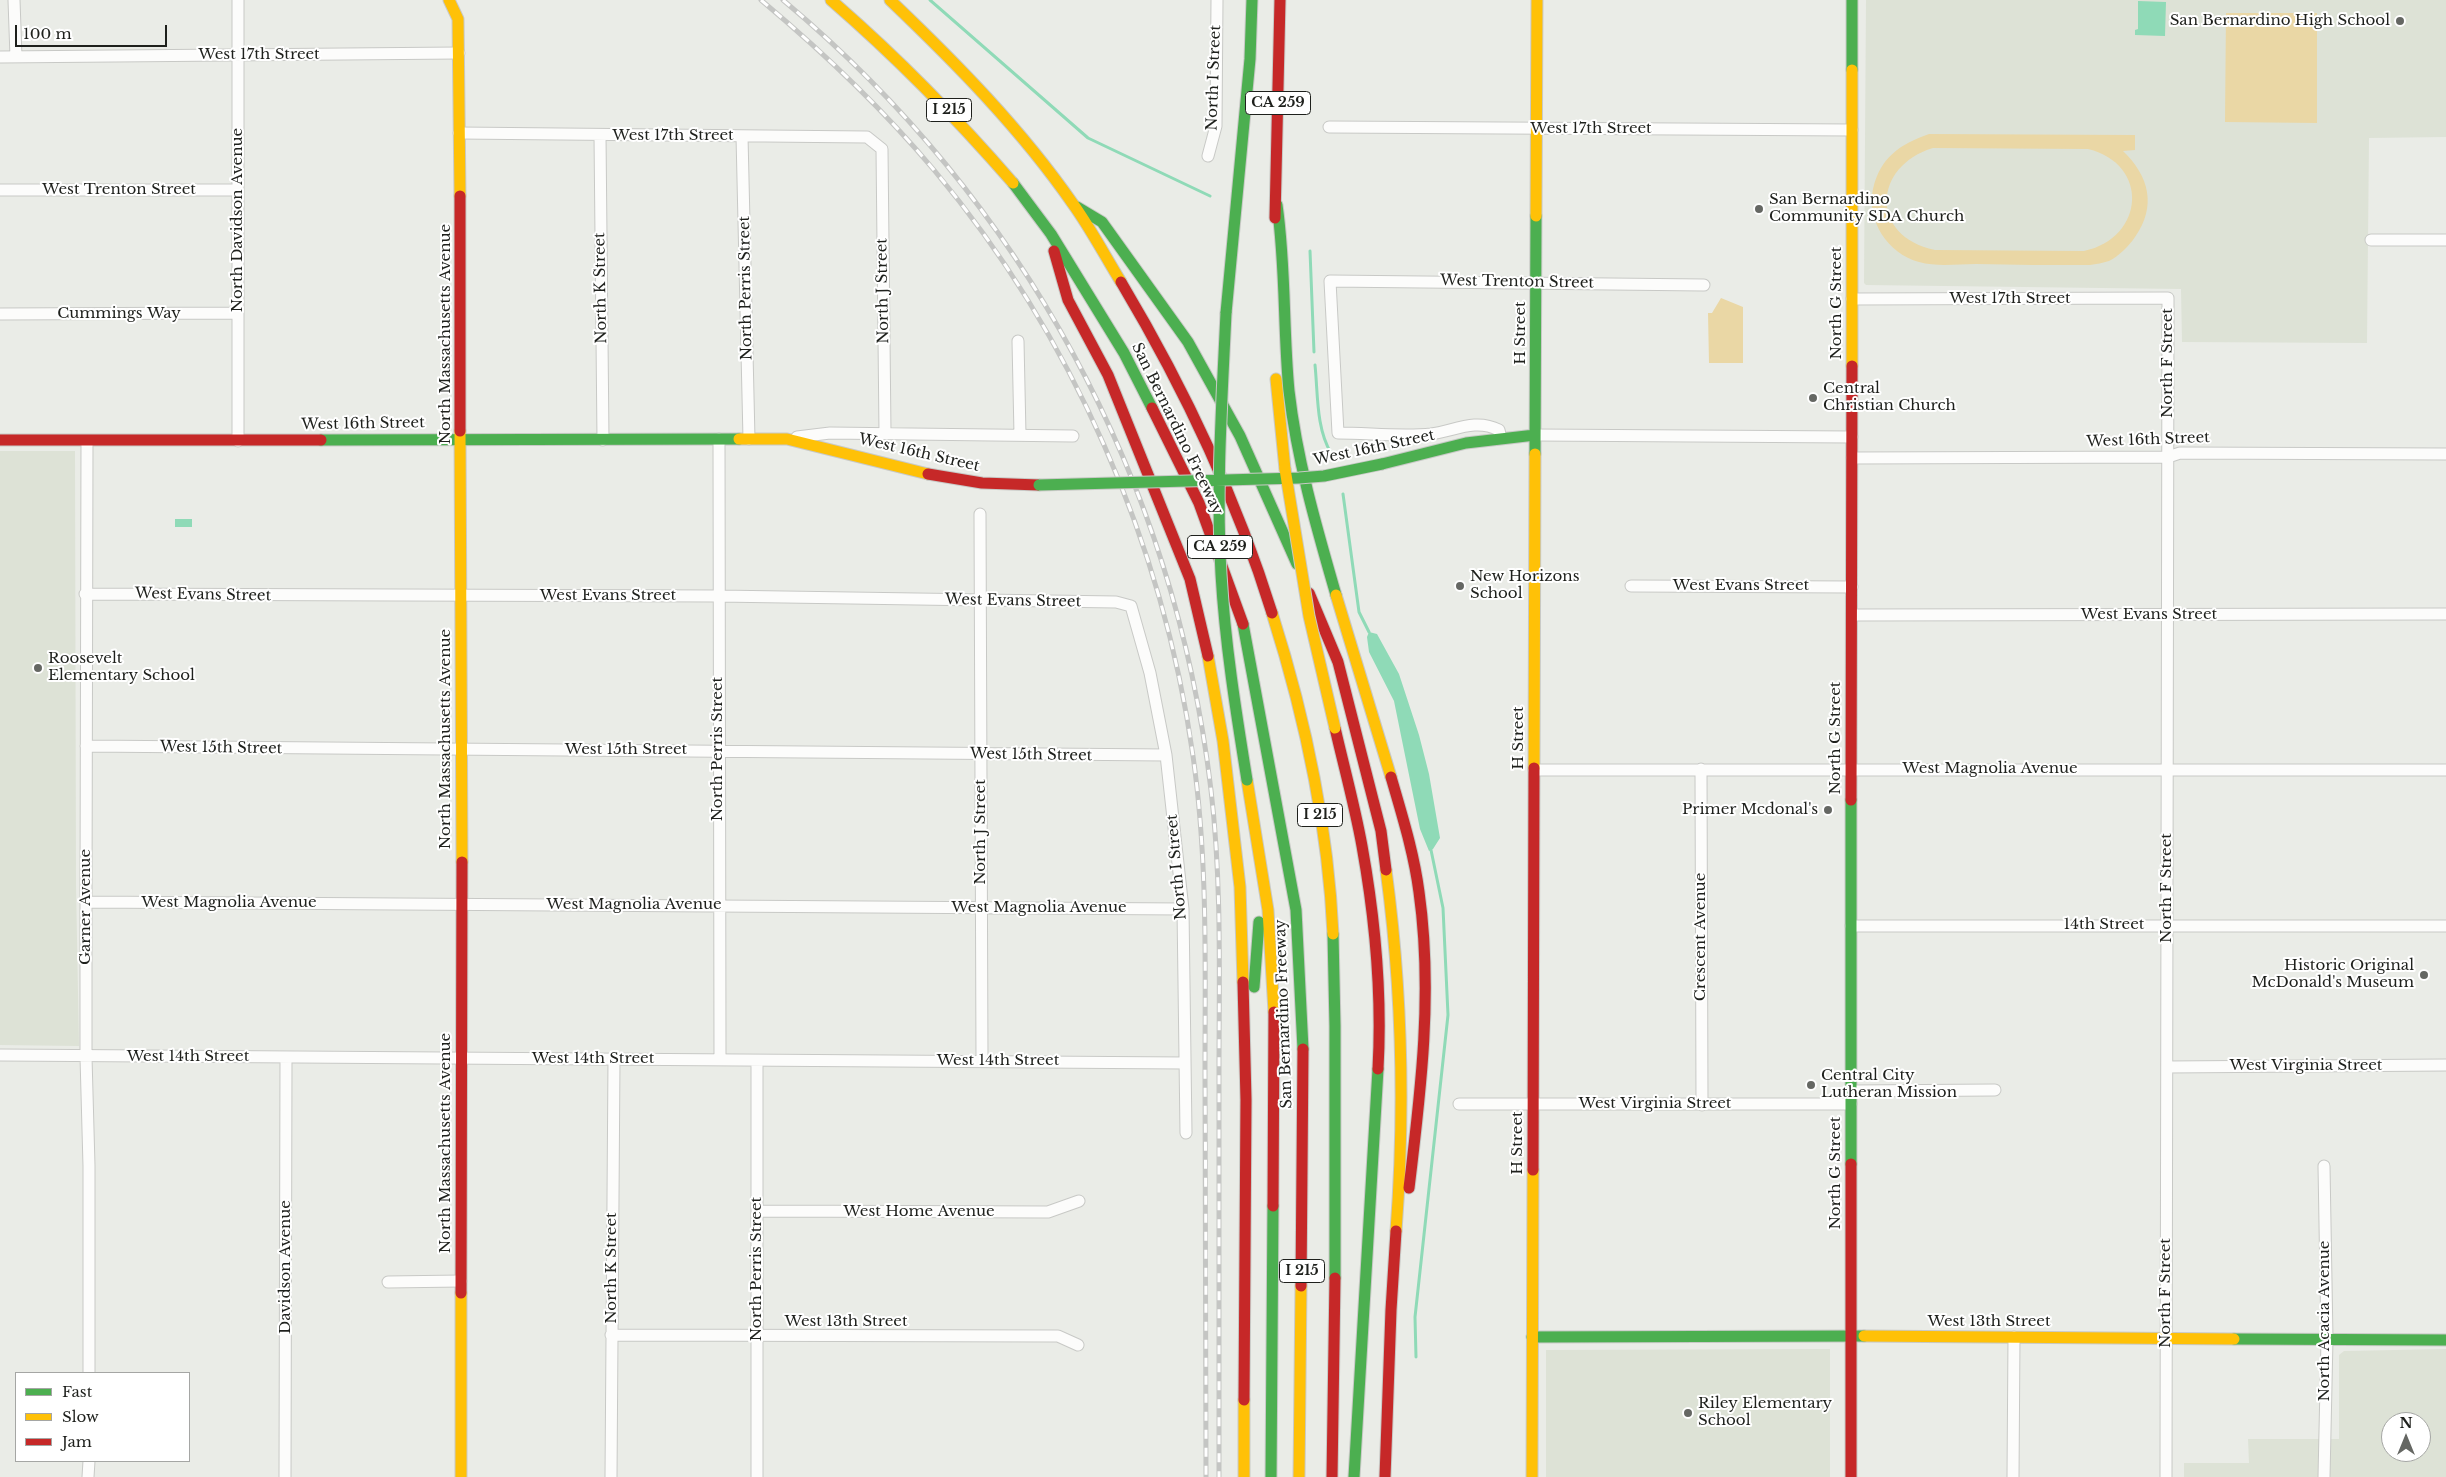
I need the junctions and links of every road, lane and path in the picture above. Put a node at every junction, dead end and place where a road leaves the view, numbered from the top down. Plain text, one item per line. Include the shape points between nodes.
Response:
1 (14, 0) edge
2 (238, 0) edge
3 (450, 0) edge
4 (458, 0) edge
5 (831, 0) edge
6 (890, 0) edge
7 (1217, 0) edge
8 (1252, 0) edge
9 (1280, 0) edge
10 (1537, 0) edge
11 (1852, 0) edge
12 (458, 19) junction
13 (459, 53) junction
14 (238, 55) junction
15 (0, 57) edge
16 (16, 57) junction
17 (1329, 127) dead end
18 (1536, 129) junction
19 (1852, 130) junction
20 (459, 133) junction
21 (600, 135) junction
22 (742, 136) junction
23 (882, 149) joint
24 (1208, 156) dead end
25 (0, 190) edge
26 (238, 190) junction
27 (1074, 204) junction
28 (1276, 205) junction
29 (1051, 234) junction
30 (2371, 240) dead end
31 (2446, 240) edge
32 (1536, 282) junction
33 (1704, 285) dead end
34 (2168, 298) joint
35 (1852, 299) junction
36 (238, 313) junction
37 (0, 314) edge
38 (1018, 341) dead end
39 (884, 433) junction
40 (1020, 435) junction
41 (1535, 435) junction
42 (1072, 436) dead end
43 (1852, 437) junction
44 (461, 438) junction
45 (1501, 438) junction
46 (787, 439) junction
47 (0, 440) edge
48 (603, 440) junction
49 (719, 440) junction
50 (749, 440) junction
51 (87, 441) junction
52 (238, 441) junction
53 (2446, 454) edge
54 (2168, 457) junction
55 (1852, 458) junction
56 (980, 514) dead end
57 (1631, 586) dead end
58 (1852, 586) junction
59 (86, 594) junction
60 (460, 595) junction
61 (718, 596) junction
62 (981, 600) junction
63 (1131, 606) joint
64 (2446, 614) edge
65 (1852, 615) junction
66 (2168, 615) junction
67 (86, 746) junction
68 (718, 750) junction
69 (461, 751) junction
70 (981, 754) junction
71 (1166, 755) junction
72 (1701, 769) junction
73 (1851, 769) junction
74 (2167, 769) junction
75 (1534, 770) junction
76 (2446, 770) edge
77 (1263, 867) junction
78 (86, 902) junction
79 (462, 905) junction
80 (719, 905) junction
81 (981, 908) junction
82 (1183, 910) junction
83 (2167, 925) junction
84 (1851, 926) junction
85 (2446, 926) edge
86 (0, 1055) edge
87 (86, 1056) junction
88 (462, 1057) junction
89 (286, 1058) junction
90 (614, 1059) junction
91 (720, 1059) junction
92 (982, 1060) junction
93 (757, 1062) junction
94 (1185, 1063) junction
95 (2446, 1065) edge
96 (2167, 1067) junction
97 (1996, 1090) dead end
98 (1851, 1091) junction
99 (1246, 1100) junction
100 (1459, 1104) dead end
101 (1533, 1104) junction
102 (1702, 1104) junction
103 (1851, 1104) junction
104 (1186, 1133) dead end
105 (2324, 1166) dead end
106 (1079, 1201) dead end
107 (757, 1211) junction
108 (1397, 1223) junction
109 (388, 1282) dead end
110 (461, 1282) junction
111 (611, 1335) junction
112 (757, 1336) junction
113 (1851, 1336) junction
114 (1532, 1337) junction
115 (2014, 1337) junction
116 (2166, 1338) junction
117 (2327, 1339) junction
118 (2446, 1340) edge
119 (1078, 1344) dead end
120 (89, 1372) edge
121 (88, 1462) edge
122 (88, 1477) edge
123 (285, 1477) edge
124 (461, 1477) edge
125 (611, 1477) edge
126 (757, 1477) edge
127 (1244, 1477) edge
128 (1271, 1477) edge
129 (1299, 1477) edge
130 (1332, 1477) edge
131 (1354, 1477) edge
132 (1384, 1477) edge
133 (1532, 1477) edge
134 (1851, 1477) edge
135 (2013, 1477) edge
136 (2166, 1477) edge
137 (2324, 1477) edge

1 - 16 street
2 - 14 street, North Davidson Avenue
3 - 12 main road
4 - 12 street, North Massachusetts Avenue
5 - 29 main road, San Bernardino Freeway / I 215 via 888,49 962,124 1019,190
6 - 27 main road, San Bernardino Freeway / I 215 via 982,94
7 - 24 street, North I Street via 1216,126
8 - 77 main road, CA 259, bridge via 1250,59 1226,313 1220,435 1220,545 1232,679
9 - 28 main road, CA 259
10 - 18 main road, H Street
11 - 19 main road, North G Street
12 - 13 main road, North Massachusetts Avenue
13 - 14 street, West 17th Street
13 - 20 main road, North Massachusetts Avenue
14 - 16 street, West 17th Street
14 - 26 street, North Davidson Avenue
15 - 16 street, West 17th Street
17 - 18 street, West 17th Street
18 - 19 street, West 17th Street
18 - 32 main road, H Street
19 - 35 main road, North G Street
20 - 21 street, West 17th Street
20 - 44 main road, North Massachusetts Avenue
21 - 22 street, West 17th Street
21 - 48 street, North K Street
22 - 23 street, West 17th Street via 867,137
22 - 50 street, North Perris Street
23 - 39 street, North J Street
25 - 26 street, West Trenton Street
26 - 36 street, North Davidson Avenue
27 - 108 main road via 1102,222 1188,342 1240,436 1338,662 1381,831 1395,936 1401,1049
27 - 130 main road, San Bernardino Freeway / I 215 via 1190,405 1222,475 1248,540 1283,646 1305,733 1320,815 1331,904 1335,994
28 - 108 main road via 1281,230 1287,368 1298,448 1315,521 1408,832 1419,892 1426,962 1427,1020 1406,1216
28 - 131 main road, bridge via 1272,234 1277,394 1285,469 1308,616 1362,847 1375,951 1380,1032
29 - 99 main road via 1068,300 1108,375 1145,464 1184,562 1204,631 1224,741 1238,855
29 - 129 main road, San Bernardino Freeway / I 215 via 1124,353 1199,504 1247,638 1296,910 1303,1028
30 - 31 street
32 - 33 street, West Trenton Street
32 - 41 main road, H Street
32 - 45 street, West Trenton Street via 1330,281 1338,433 1432,434 1476,425 1499,430
34 - 35 street, West 17th Street
34 - 54 street, North F Street
35 - 43 main road, North G Street
36 - 37 street, Cummings Way
36 - 52 street, North Davidson Avenue
38 - 40 street
39 - 40 street, West 16th Street
39 - 46 street, West 16th Street via 830,433
40 - 42 street, West 16th Street
41 - 43 street, West 16th Street
41 - 45 main road, West 16th Street
41 - 75 main road, H Street
43 - 55 main road, North G Street
44 - 48 main road, West 16th Street
44 - 52 main road, West 16th Street
44 - 60 main road, North Massachusetts Avenue
45 - 46 main road, West 16th Street, bridge via 1299,478 1039,485 1006,485 947,478 847,451
46 - 50 main road, West 16th Street
47 - 51 main road, West 16th Street
48 - 49 main road, West 16th Street
49 - 50 main road, West 16th Street
49 - 61 street, North Perris Street
51 - 52 main road, West 16th Street
51 - 59 street, Garner Avenue
53 - 54 street, West 16th Street via 2180,452
54 - 55 street, West 16th Street
54 - 66 street, North F Street
55 - 58 main road, North G Street
56 - 62 street, North J Street
57 - 58 street, West Evans Street
58 - 65 main road, North G Street
59 - 60 street, West Evans Street
59 - 67 street, Garner Avenue
60 - 61 street, West Evans Street
60 - 69 main road, North Massachusetts Avenue
61 - 62 street, West Evans Street
61 - 68 street, North Perris Street
62 - 63 street, West Evans Street via 1116,602
62 - 70 street, North J Street
63 - 71 street, North I Street via 1150,672
64 - 66 street, West Evans Street
65 - 66 street, West Evans Street
65 - 73 main road, North G Street
66 - 74 street, North F Street
67 - 69 street, West 15th Street
67 - 78 street, Garner Avenue
68 - 69 street, West 15th Street
68 - 70 street, West 15th Street
68 - 80 street, North Perris Street
69 - 79 main road, North Massachusetts Avenue
70 - 71 street, West 15th Street
70 - 81 street, North J Street
71 - 82 street, North I Street
72 - 73 street, West Magnolia Avenue
72 - 75 street, West Magnolia Avenue
72 - 102 street, Crescent Avenue
73 - 74 street, West Magnolia Avenue
73 - 84 main road, North G Street
74 - 76 street, West Magnolia Avenue
74 - 83 street, North F Street
75 - 101 main road, H Street
77 - 99 main road
77 - 128 main road via 1271,943 1275,1036
78 - 79 street, West Magnolia Avenue
78 - 87 street, Garner Avenue
79 - 80 street, West Magnolia Avenue
79 - 88 main road, North Massachusetts Avenue
80 - 81 street, West Magnolia Avenue
80 - 91 street, North Perris Street
81 - 82 street, West Magnolia Avenue
81 - 92 street, North J Street
82 - 94 street, North I Street
83 - 84 street, 14th Street
83 - 85 street, 14th Street
83 - 96 street, North F Street
84 - 98 main road, North G Street
86 - 87 street, West 14th Street
87 - 89 street, West 14th Street
87 - 120 street, Garner Avenue
88 - 89 street, West 14th Street
88 - 90 street, West 14th Street
88 - 110 main road, North Massachusetts Avenue
89 - 123 street, Davidson Avenue
90 - 91 street, West 14th Street
90 - 111 street, North K Street
91 - 93 street, West 14th Street
92 - 93 street, West 14th Street
92 - 94 street, West 14th Street
93 - 107 street, North Perris Street
94 - 104 street, North I Street
95 - 96 street, West Virginia Street
96 - 116 street, North F Street
97 - 98 street
98 - 103 main road, North G Street
99 - 127 main road
100 - 101 street, West Virginia Street
101 - 102 street, West Virginia Street
101 - 114 main road, H Street
102 - 103 street, West Virginia Street
103 - 113 main road, North G Street
105 - 117 street, North Acacia Avenue
106 - 107 street, West Home Avenue via 1048,1212
107 - 112 street, North Perris Street
108 - 132 main road
109 - 110 street
110 - 124 main road, North Massachusetts Avenue
111 - 112 street, West 13th Street
111 - 125 street, North K Street
112 - 119 street, West 13th Street via 1058,1336
112 - 126 street, North Perris Street
113 - 114 main road, West 13th Street
113 - 115 main road, West 13th Street
113 - 134 main road, North G Street
114 - 133 main road, H Street
115 - 116 main road, West 13th Street
115 - 135 street
116 - 117 main road, West 13th Street
116 - 136 street, North F Street
117 - 118 main road, West 13th Street
117 - 137 street, North Acacia Avenue
121 - 122 street

